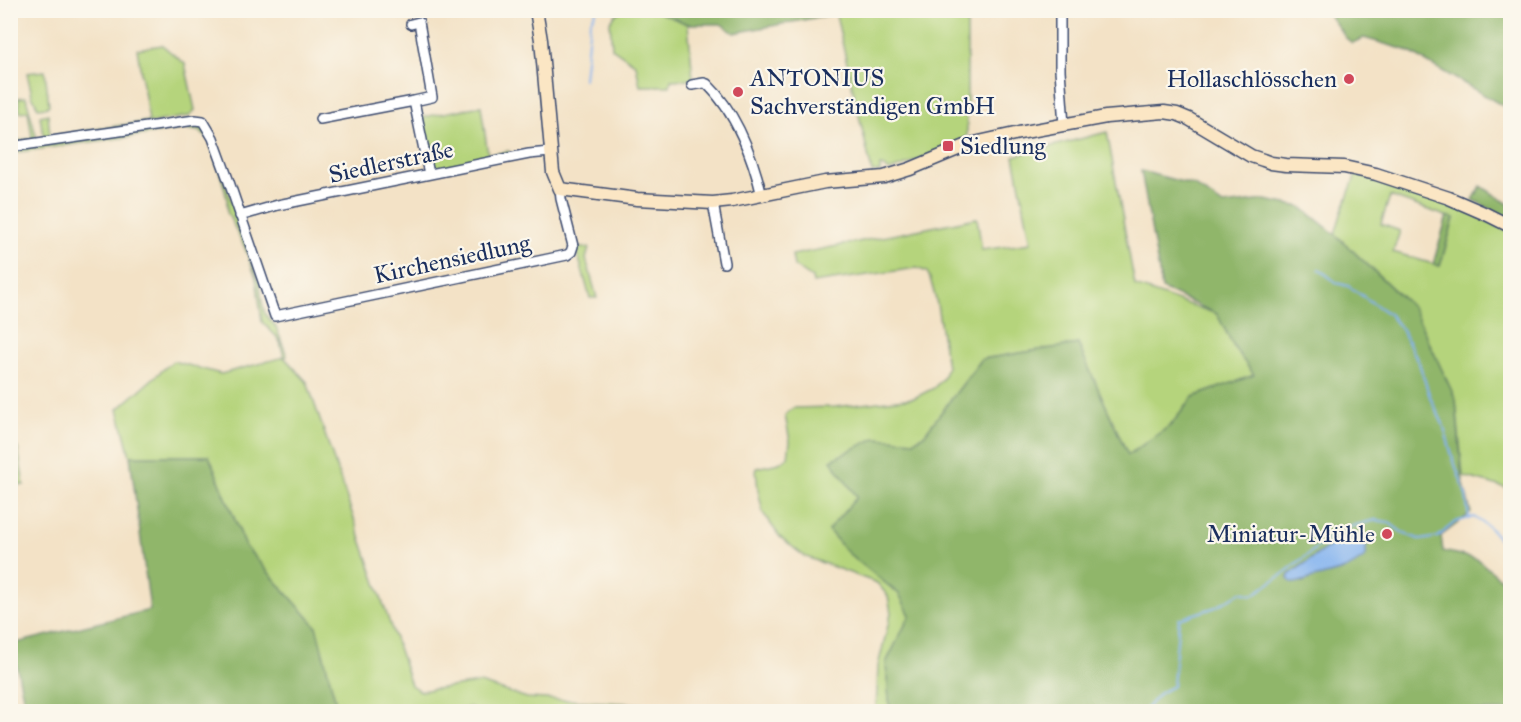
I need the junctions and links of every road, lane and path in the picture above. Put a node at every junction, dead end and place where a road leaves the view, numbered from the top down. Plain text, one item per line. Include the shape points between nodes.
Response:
1 (536, 10) edge
2 (1060, 10) edge
3 (411, 24) dead end
4 (692, 85) dead end
5 (414, 101) junction
6 (320, 119) dead end
7 (1064, 125) junction
8 (10, 147) edge
9 (550, 152) junction
10 (429, 174) junction
11 (561, 189) junction
12 (762, 196) junction
13 (713, 203) junction
14 (240, 216) junction
15 (1510, 226) edge
16 (724, 263) dead end

1 - 9 street
2 - 7 street
3 - 5 street via 419,22 432,97
4 - 12 street via 707,84 736,123
5 - 6 street
5 - 10 street
7 - 12 street via 970,144 884,177 825,182
7 - 15 street via 1106,117 1178,114 1251,156 1271,163 1344,167 1376,174 1427,190
8 - 14 street via 203,121 213,138
9 - 10 street, Siedlerstraße
9 - 11 street
10 - 14 street, Siedlerstraße
11 - 13 street
11 - 14 street, Kirchensiedlung via 573,246 567,255 275,316
12 - 13 street
13 - 16 street

